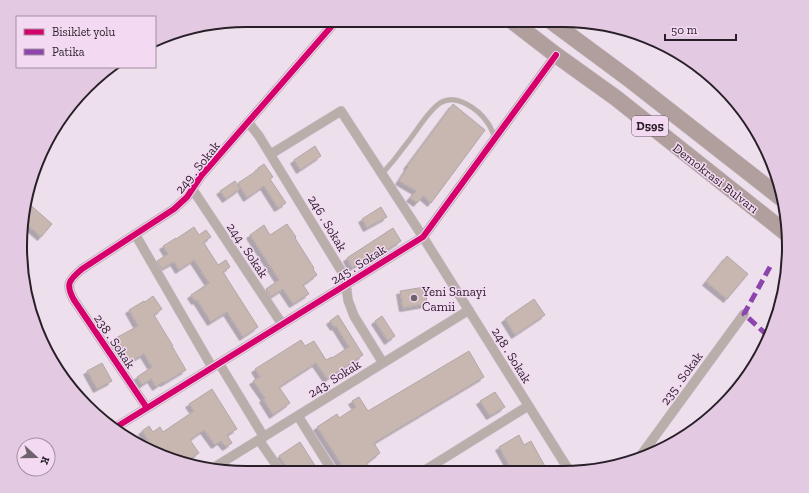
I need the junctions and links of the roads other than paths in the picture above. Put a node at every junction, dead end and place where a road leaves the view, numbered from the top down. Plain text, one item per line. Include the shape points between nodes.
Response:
1 (331, 27) edge
2 (519, 27) edge
3 (559, 27) edge
4 (556, 55) junction
5 (248, 122) junction
6 (495, 138) junction
7 (271, 154) junction
8 (382, 174) junction
9 (193, 190) junction
10 (776, 194) edge
11 (782, 230) edge
12 (135, 234) junction
13 (423, 237) junction
14 (346, 284) junction
15 (69, 285) joint
16 (469, 310) junction
17 (744, 314) dead end
18 (282, 324) junction
19 (383, 364) junction
20 (216, 365) junction
21 (528, 406) junction
22 (147, 408) junction
23 (298, 416) junction
24 (119, 425) edge
25 (262, 438) junction
26 (645, 449) edge
27 (224, 465) edge
28 (278, 466) edge
29 (329, 466) edge
30 (432, 466) edge
31 (566, 466) edge

1 - 5 street, 249 . Sokak
2 - 4 highway, Demokrasi Bulvarı / D595
3 - 10 highway, Demokrasi Bulvarı / D595
4 - 6 street, 245 . Sokak
4 - 11 highway, Demokrasi Bulvarı / D595 via 616,98
5 - 7 street, 246 . Sokak
5 - 9 street, 249 . Sokak via 201,176
6 - 8 lane via 487,122 468,105 446,100 430,112
6 - 13 street, 245 . Sokak
7 - 8 street, 248 . Sokak via 341,111
7 - 14 street, 246 . Sokak via 342,272
8 - 13 street, 248 . Sokak
9 - 12 street, 249 . Sokak via 182,203
9 - 18 street, 244 . Sokak
12 - 15 street, 249 . Sokak via 82,269 71,279
12 - 20 street
13 - 14 street, 245 . Sokak
13 - 16 street, 248 . Sokak
14 - 18 street, 245 . Sokak
14 - 19 street, 246 . Sokak via 354,316
15 - 22 street, 238 . Sokak via 74,300
16 - 19 street, 243. Sokak
16 - 21 street, 248 . Sokak
17 - 26 street, 235 . Sokak
18 - 20 street, 245 . Sokak
19 - 23 street, 243. Sokak
20 - 22 street, 245 . Sokak
20 - 25 street
21 - 30 street
21 - 31 street, 248 . Sokak
22 - 24 street, 245 . Sokak
23 - 25 street, 243. Sokak
23 - 29 street
25 - 27 street, 243. Sokak
25 - 28 street

